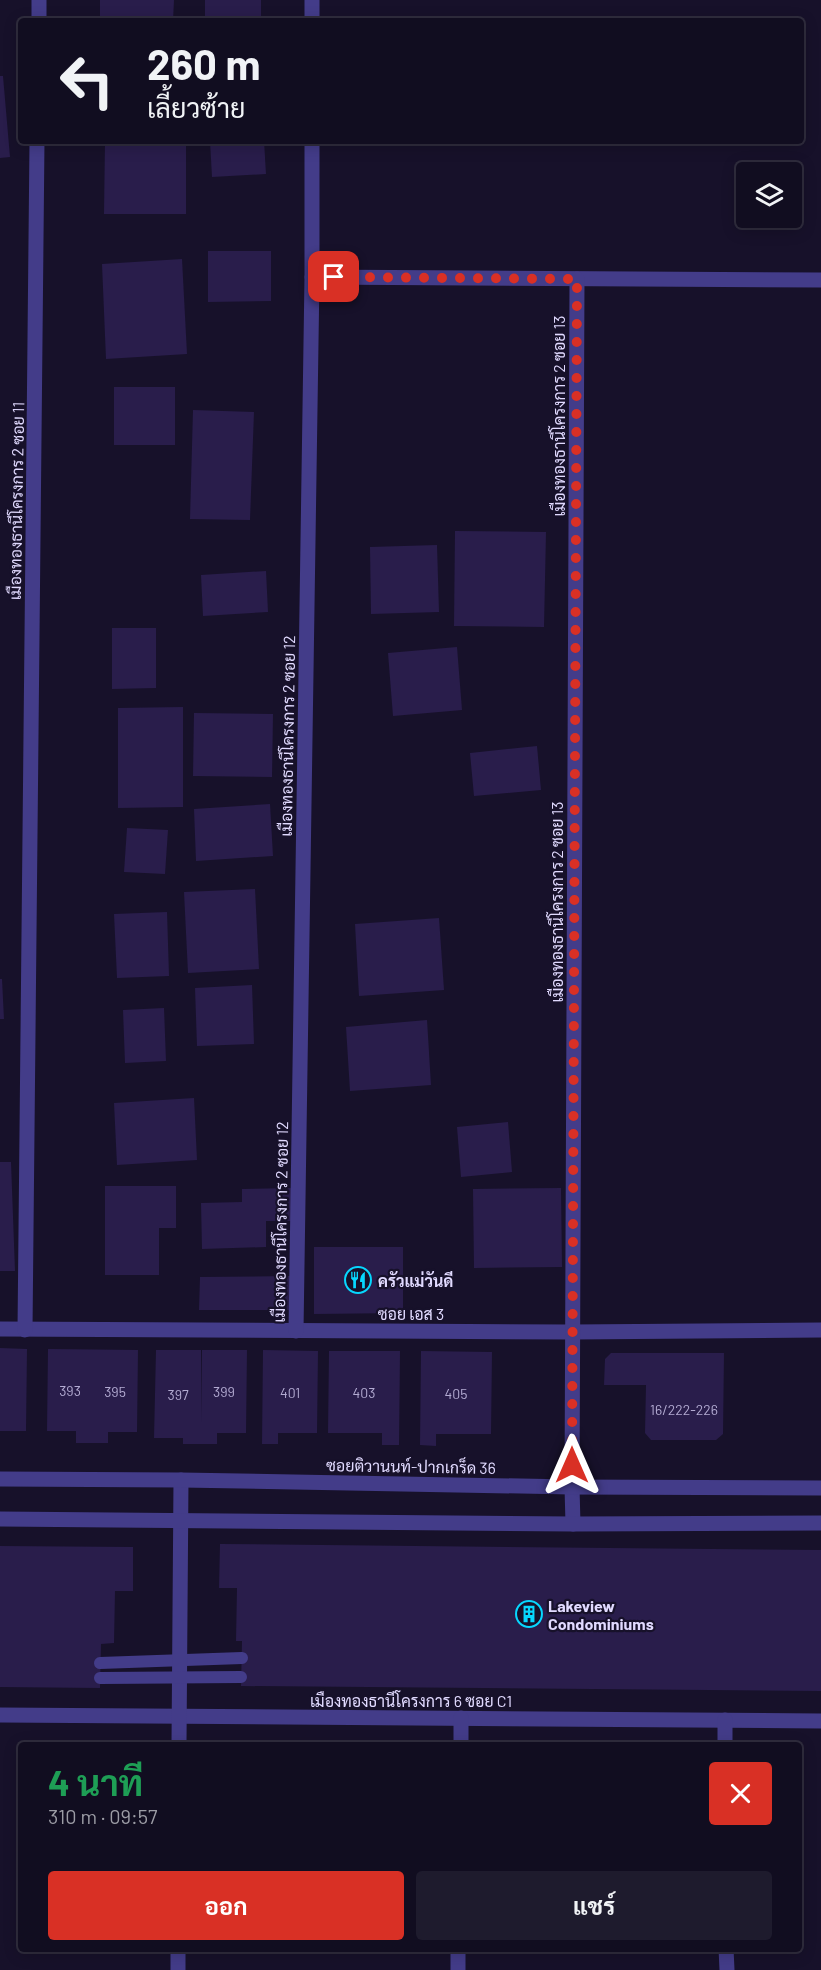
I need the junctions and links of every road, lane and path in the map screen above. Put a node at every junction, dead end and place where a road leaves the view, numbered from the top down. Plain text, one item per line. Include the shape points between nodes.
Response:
1 (39, 0) edge
2 (312, 0) edge
3 (39, 18) edge
4 (312, 18) edge
5 (37, 144) edge
6 (312, 144) edge
7 (312, 277) junction
8 (577, 279) junction
9 (821, 279) edge
10 (0, 1329) edge
11 (25, 1330) junction
12 (821, 1330) edge
13 (296, 1331) junction
14 (572, 1332) junction
15 (0, 1479) edge
16 (181, 1480) junction
17 (572, 1487) junction
18 (821, 1488) edge
19 (0, 1519) edge
20 (181, 1520) junction
21 (821, 1523) edge
22 (573, 1524) junction
23 (242, 1658) dead end
24 (180, 1660) junction
25 (100, 1663) dead end
26 (241, 1677) dead end
27 (100, 1678) dead end
28 (0, 1715) edge
29 (179, 1716) junction
30 (461, 1718) junction
31 (724, 1720) junction
32 (821, 1720) edge
33 (179, 1742) edge
34 (461, 1742) edge
35 (725, 1742) edge
36 (178, 1952) edge
37 (458, 1952) edge
38 (726, 1952) edge
39 (178, 1970) edge
40 (458, 1970) edge
41 (727, 1970) edge

1 - 3 street
2 - 4 street
5 - 11 street, เมืองทองธานีโครงการ 2 ซอย 11
6 - 7 street, เมืองทองธานีโครงการ 2 ซอย 12
7 - 8 street
7 - 13 street, เมืองทองธานีโครงการ 2 ซอย 12
8 - 9 street
8 - 14 street, เมืองทองธานีโครงการ 2 ซอย 13
10 - 11 street, ซอย เอส 3
11 - 13 street, ซอย เอส 3
12 - 14 street, ซอย เอส 3
13 - 14 street, ซอย เอส 3
14 - 17 street, เมืองทองธานีโครงการ 2 ซอย 13
15 - 16 street, ซอยติวานนท์-ปากเกร็ด 36
16 - 17 street, ซอยติวานนท์-ปากเกร็ด 36
16 - 20 street
17 - 18 street, ซอยติวานนท์-ปากเกร็ด 36
17 - 22 street, เมืองทองธานีโครงการ 2 ซอย 13
19 - 20 street
20 - 22 street
20 - 24 street
21 - 22 street
23 - 24 lane
24 - 25 lane
24 - 29 street
26 - 27 lane, bridge
28 - 29 street, เมืองทองธานีโครงการ 6 ซอย C1
29 - 30 street, เมืองทองธานีโครงการ 6 ซอย C1
29 - 33 street
30 - 31 street, เมืองทองธานีโครงการ 6 ซอย C1
30 - 34 street
31 - 32 street, เมืองทองธานีโครงการ 6 ซอย C1
31 - 35 street
36 - 39 street
37 - 40 street
38 - 41 street

